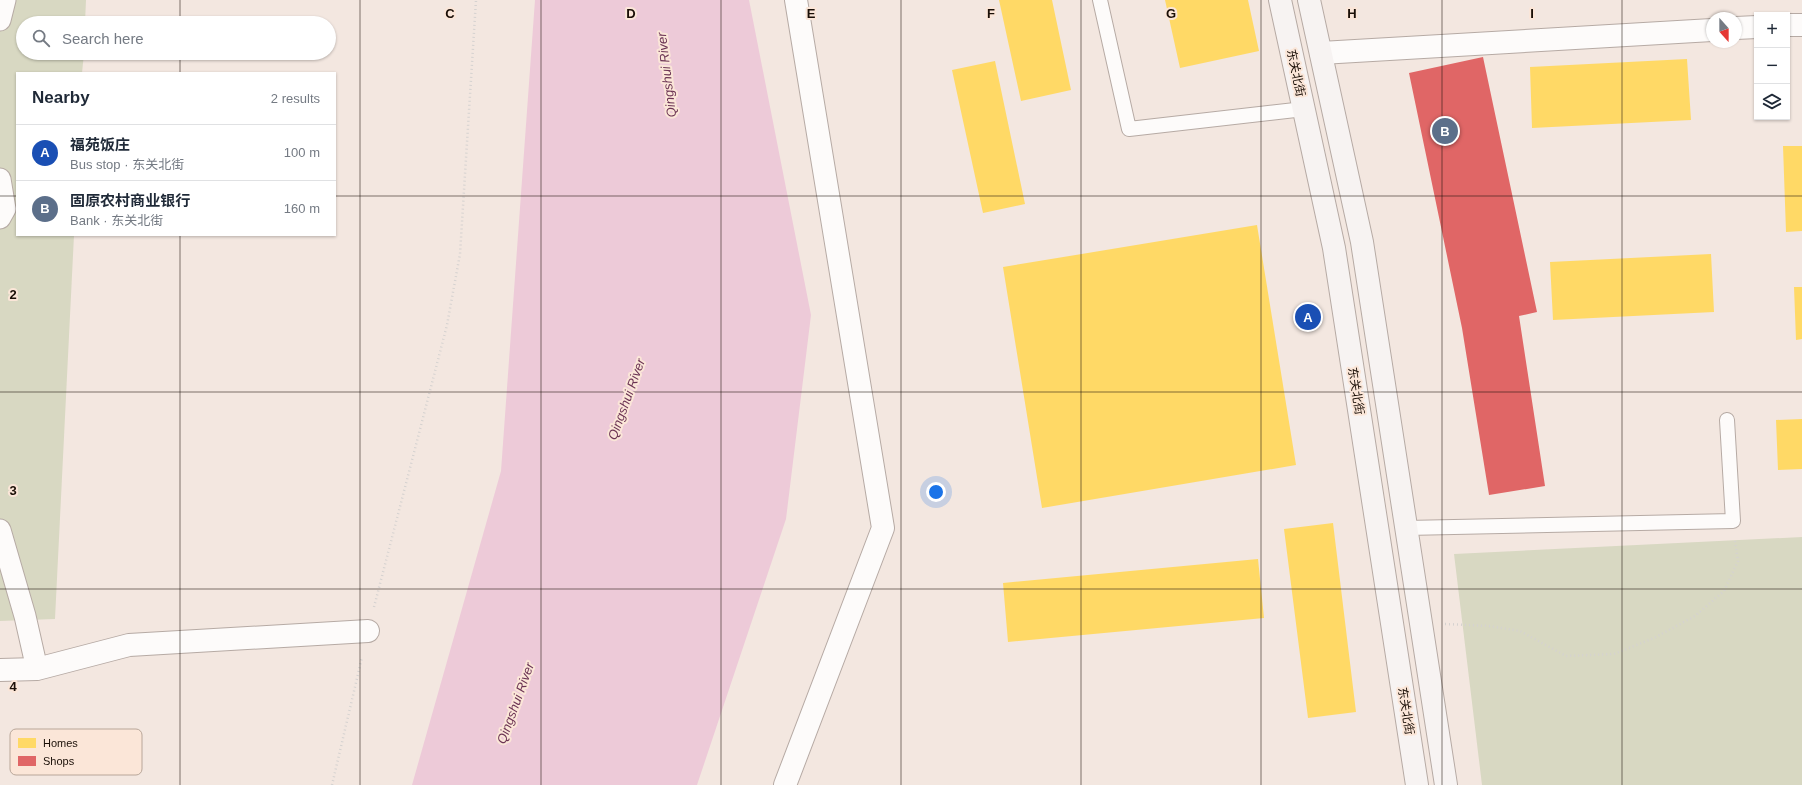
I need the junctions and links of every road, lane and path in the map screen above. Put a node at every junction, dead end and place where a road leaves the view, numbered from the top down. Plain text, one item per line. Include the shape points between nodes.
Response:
1 (5, 0) edge
2 (476, 0) edge
3 (796, 0) edge
4 (1100, 0) edge
5 (1280, 0) edge
6 (1309, 0) edge
7 (0, 20) edge
8 (1790, 25) edge
9 (1802, 25) edge
10 (1754, 27) edge
11 (1742, 28) edge
12 (1706, 30) edge
13 (1321, 53) junction
14 (1304, 109) junction
15 (0, 179) edge
16 (0, 218) edge
17 (1727, 420) dead end
18 (1733, 521) junction
19 (1406, 528) junction
20 (0, 530) edge
21 (1421, 623) junction
22 (368, 631) junction
23 (37, 669) junction
24 (0, 670) edge
25 (332, 785) edge
26 (785, 785) edge
27 (1417, 785) edge
28 (1446, 785) edge

1 - 7 street
2 - 22 path via 460,254 447,324
3 - 26 street via 883,528
4 - 14 lane via 1129,129
5 - 14 main road, 东关北街
6 - 13 main road
8 - 9 street
10 - 11 street
12 - 13 street
13 - 19 main road via 1362,242
14 - 27 main road, 东关北街 via 1334,248
15 - 16 street via 5,209
17 - 18 lane
18 - 19 lane
18 - 21 path via 1738,561 1724,591 1695,616 1654,638 1614,654 1566,656 1520,631 1489,626
19 - 21 main road
20 - 23 street via 25,616
21 - 28 main road
22 - 23 street via 129,645
22 - 25 path
23 - 24 street

